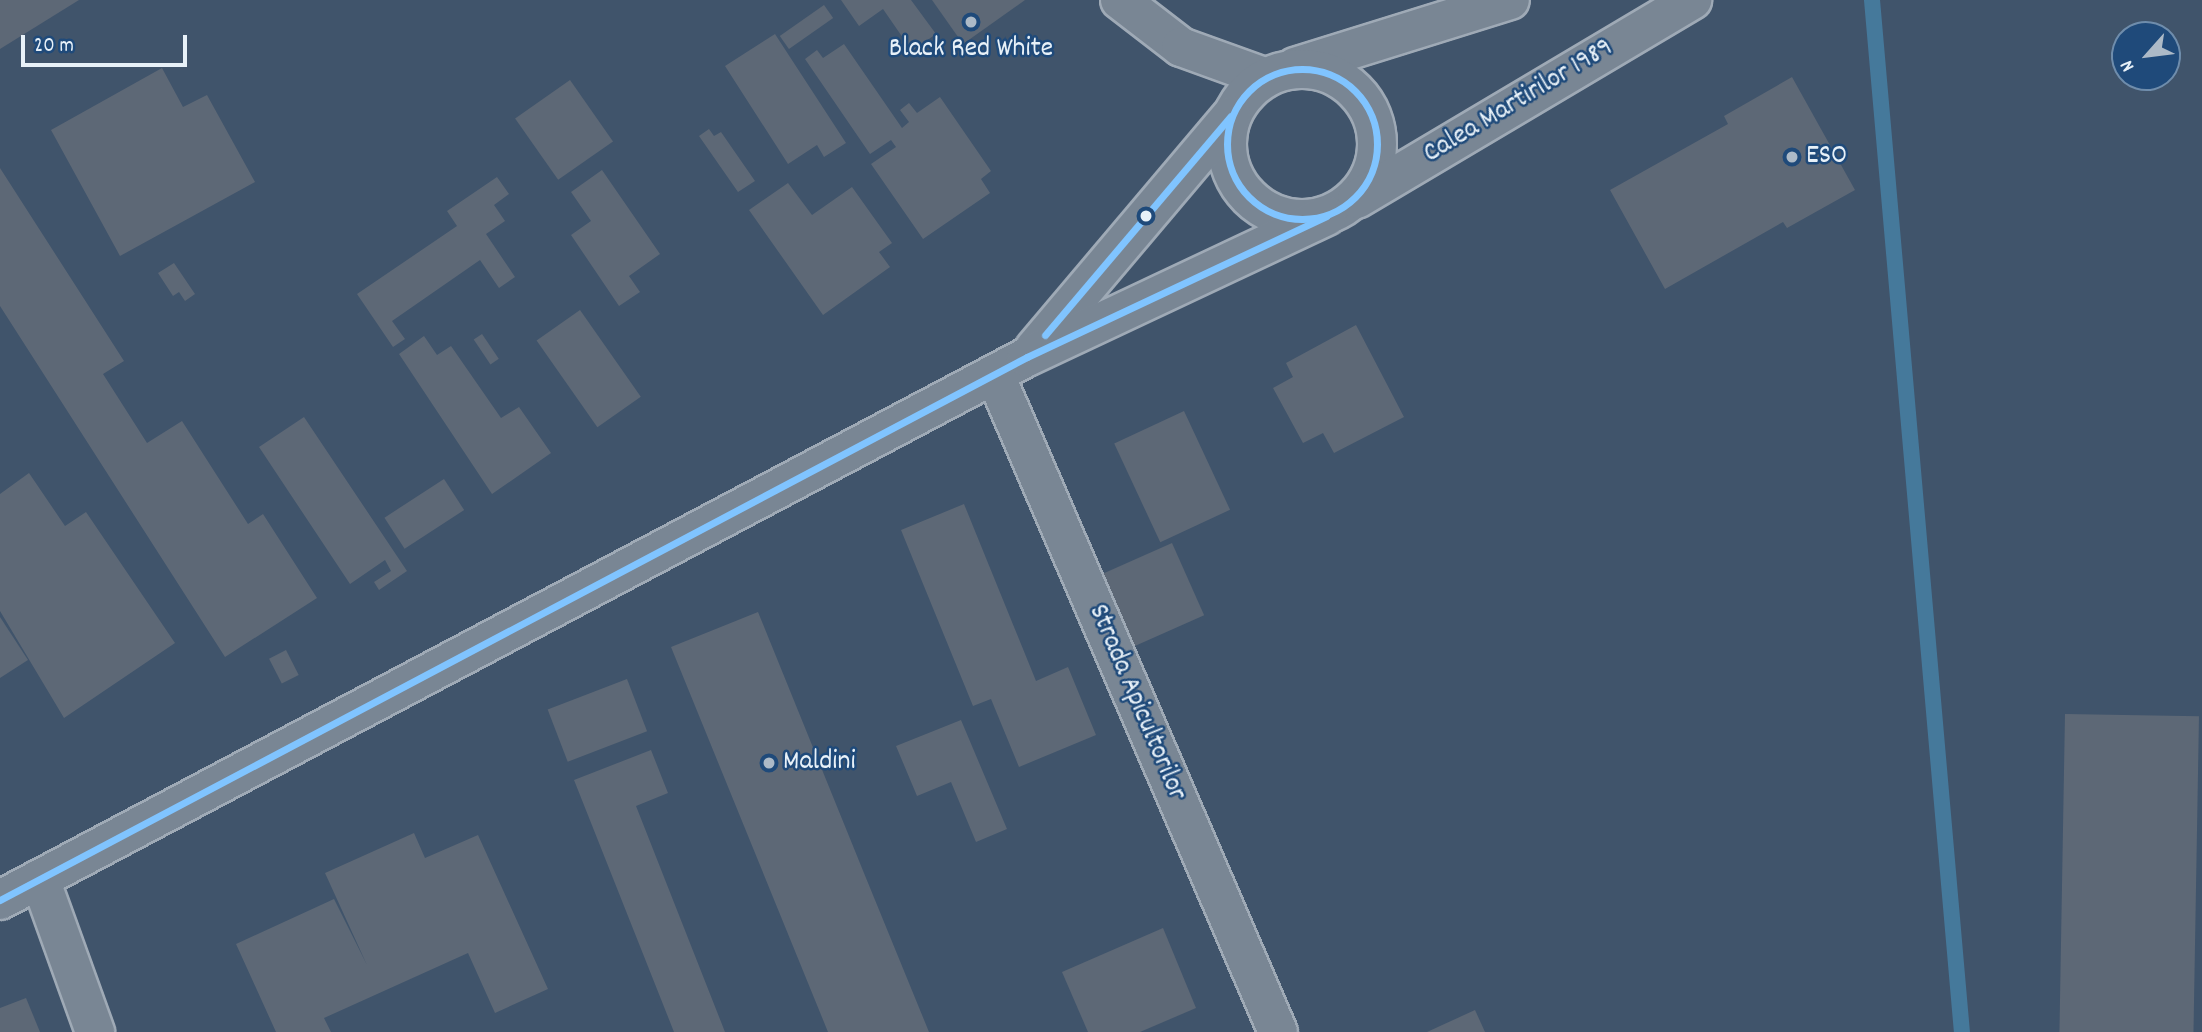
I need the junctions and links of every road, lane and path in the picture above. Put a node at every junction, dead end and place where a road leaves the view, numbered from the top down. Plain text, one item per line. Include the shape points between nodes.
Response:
1 (1120, 0) edge
2 (1510, 0) edge
3 (1692, 0) edge
4 (1276, 73) junction
5 (1231, 116) junction
6 (1337, 211) junction
7 (1011, 366) junction
8 (40, 879) junction
9 (0, 900) edge
10 (95, 1032) edge
11 (1278, 1032) edge

1 - 4 main road via 1181,47
2 - 4 main road
3 - 6 main road, Calea Martirilor 1989
4 - 5 main road via 1245,93
4 - 6 main road via 1315,69 1339,78 1360,94 1373,117 1378,142 1374,167 1364,188
5 - 6 main road via 1226,142 1230,168 1242,191 1259,207 1280,217
5 - 7 main road, Calea Martirilor 1989
6 - 7 main road, Calea Martirilor 1989
7 - 8 main road, Calea Martirilor 1989
7 - 11 main road, Strada Apicultorilor
8 - 9 main road, Calea Martirilor 1989
8 - 10 main road

